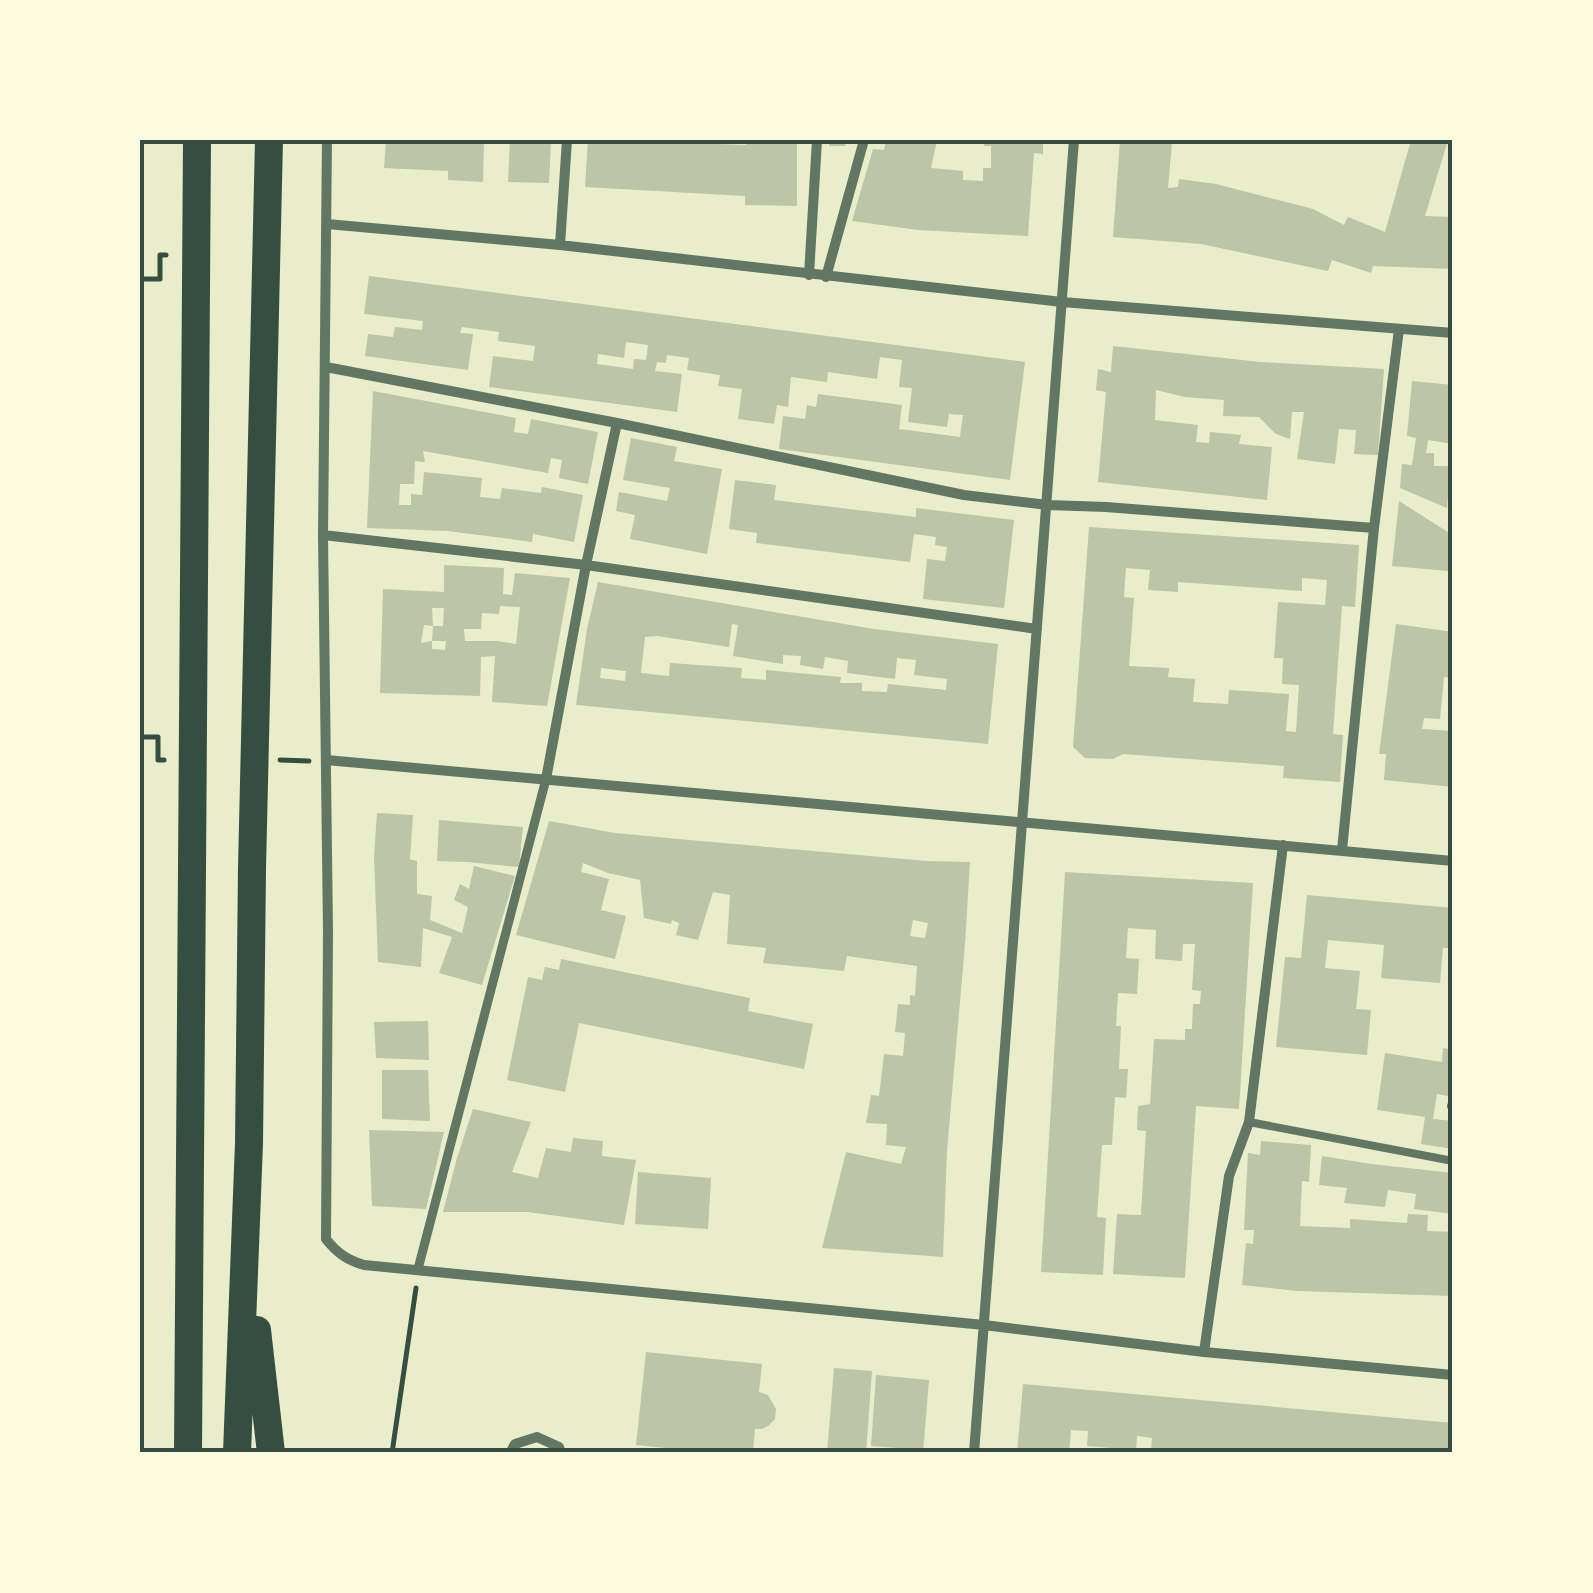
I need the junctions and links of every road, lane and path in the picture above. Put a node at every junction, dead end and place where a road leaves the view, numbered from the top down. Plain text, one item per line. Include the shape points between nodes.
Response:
1 (197, 140) edge
2 (269, 140) edge
3 (327, 140) edge
4 (567, 140) edge
5 (816, 140) edge
6 (864, 140) edge
7 (1074, 140) edge
8 (327, 224) junction
9 (560, 246) junction
10 (160, 255) dead end
11 (809, 275) junction
12 (826, 277) junction
13 (140, 279) edge
14 (1062, 302) junction
15 (1399, 328) junction
16 (1453, 333) edge
17 (326, 367) junction
18 (617, 422) junction
19 (1048, 505) junction
20 (1374, 528) junction
21 (324, 535) junction
22 (586, 565) junction
23 (1037, 628) junction
24 (140, 737) edge
25 (158, 760) dead end
26 (326, 760) junction
27 (546, 779) junction
28 (1022, 822) junction
29 (1283, 845) junction
30 (1342, 850) junction
31 (1453, 861) edge
32 (1249, 1122) junction
33 (249, 1143) junction
34 (1453, 1161) edge
35 (418, 1269) junction
36 (984, 1324) junction
37 (1204, 1352) junction
38 (1453, 1375) edge
39 (188, 1453) edge
40 (237, 1453) edge
41 (271, 1453) edge
42 (392, 1453) edge
43 (510, 1453) edge
44 (561, 1453) edge
45 (974, 1453) edge

1 - 39 highway
2 - 33 highway
3 - 8 street
4 - 9 street
5 - 11 street
6 - 12 street
7 - 14 street
8 - 9 street
8 - 17 street
9 - 11 street
10 - 13 path via 160,279
11 - 12 street
12 - 14 street
14 - 15 street
14 - 19 street
15 - 16 street
15 - 20 street
17 - 18 street
17 - 21 street
18 - 19 street via 964,495
18 - 22 street
19 - 20 street
19 - 23 street
20 - 30 street
21 - 22 street
21 - 26 street
22 - 23 street
22 - 27 street
23 - 28 street
24 - 25 path via 158,737
26 - 27 street
26 - 35 street via 326,1239 348,1260
27 - 28 street
27 - 35 street
28 - 29 street
28 - 36 street
29 - 30 street
29 - 32 street
30 - 31 street
32 - 34 lane
32 - 37 street via 1229,1176
33 - 40 highway
33 - 41 highway via 257,1346
35 - 36 street
35 - 42 path
36 - 37 street
36 - 45 street
37 - 38 street
43 - 44 street via 538,1437

